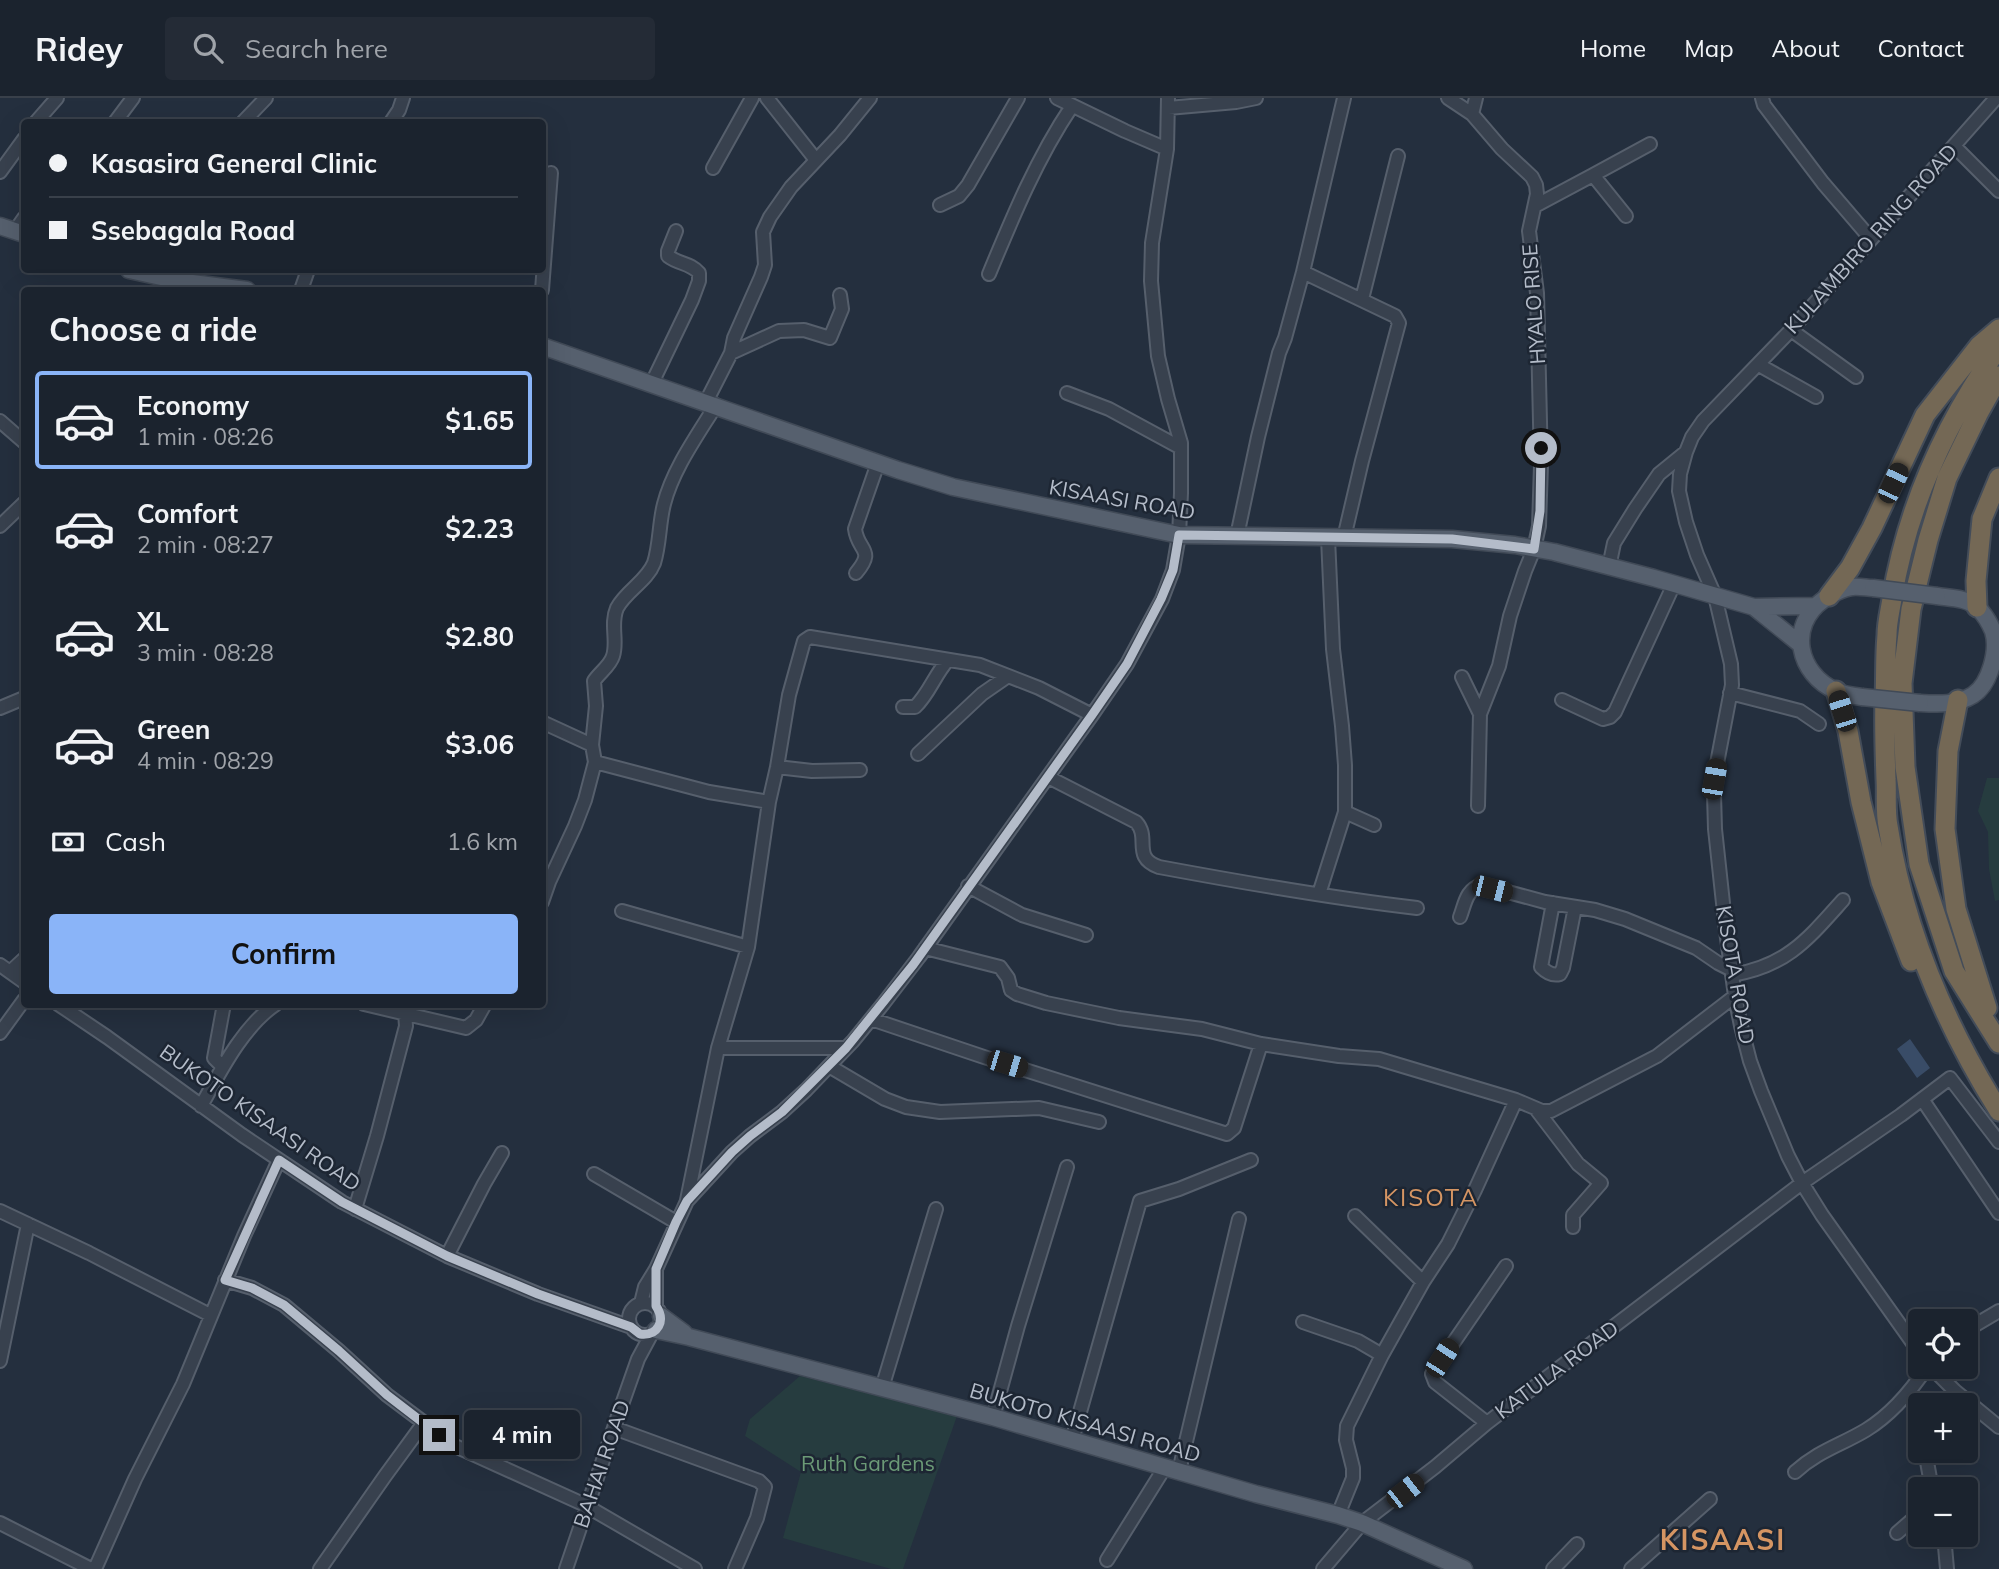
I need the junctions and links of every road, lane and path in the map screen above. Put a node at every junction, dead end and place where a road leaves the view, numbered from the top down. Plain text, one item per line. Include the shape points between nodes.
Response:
1 (57, 98) edge
2 (134, 98) edge
3 (266, 98) edge
4 (403, 98) edge
5 (752, 98) edge
6 (767, 98) edge
7 (870, 98) edge
8 (1018, 98) edge
9 (1058, 98) edge
10 (1256, 98) edge
11 (1344, 98) edge
12 (1448, 98) edge
13 (1476, 98) edge
14 (1762, 98) edge
15 (1996, 98) edge
16 (1168, 103) edge
17 (1072, 106) junction
18 (1472, 114) junction
19 (39, 119) edge
20 (117, 119) edge
21 (246, 119) edge
22 (393, 119) edge
23 (21, 143) edge
24 (1650, 144) dead end
25 (1954, 146) junction
26 (1167, 149) junction
27 (1398, 156) dead end
28 (816, 160) junction
29 (713, 168) dead end
30 (0, 172) edge
31 (551, 173) dead end
32 (1593, 176) junction
33 (1999, 191) edge
34 (940, 205) dead end
35 (1535, 206) junction
36 (1626, 216) dead end
37 (676, 231) dead end
38 (546, 238) edge
39 (1871, 239) junction
40 (1303, 272) junction
41 (139, 273) edge
42 (989, 274) dead end
43 (183, 286) edge
44 (841, 295) dead end
45 (1362, 299) junction
46 (1999, 329) edge
47 (1791, 330) junction
48 (546, 347) edge
49 (1999, 347) edge
50 (731, 353) junction
51 (1759, 365) junction
52 (1999, 376) edge
53 (1856, 377) dead end
54 (652, 383) junction
55 (1067, 393) dead end
56 (1816, 397) dead end
57 (711, 403) junction
58 (0, 421) edge
59 (21, 439) edge
60 (1181, 448) junction
61 (1686, 452) junction
62 (878, 463) junction
63 (1999, 478) edge
64 (21, 506) edge
65 (0, 526) edge
66 (1179, 535) junction
67 (1237, 536) junction
68 (1336, 538) junction
69 (1534, 549) junction
70 (1609, 567) junction
71 (856, 573) dead end
72 (1674, 584) junction
73 (1715, 596) junction
74 (1822, 601) junction
75 (1754, 607) junction
76 (1977, 607) junction
77 (1996, 633) edge
78 (1800, 644) junction
79 (948, 660) junction
80 (1995, 673) edge
81 (1008, 676) junction
82 (1462, 677) dead end
83 (1836, 691) junction
84 (1730, 693) junction
85 (21, 699) edge
86 (1562, 700) dead end
87 (1958, 701) junction
88 (903, 707) dead end
89 (0, 708) edge
90 (1480, 714) junction
91 (1092, 715) junction
92 (546, 724) edge
93 (1819, 724) dead end
94 (592, 745) junction
95 (918, 754) dead end
96 (595, 762) junction
97 (777, 767) junction
98 (860, 770) dead end
99 (1048, 777) junction
100 (769, 802) junction
101 (1478, 806) dead end
102 (1345, 812) junction
103 (1374, 825) dead end
104 (968, 886) junction
105 (546, 891) edge
106 (1319, 894) junction
107 (1843, 900) dead end
108 (1553, 904) junction
109 (1575, 907) junction
110 (1417, 908) dead end
111 (622, 911) dead end
112 (1460, 917) dead end
113 (1086, 935) dead end
114 (748, 947) junction
115 (925, 948) junction
116 (21, 961) edge
117 (5, 969) edge
118 (1732, 972) junction
119 (21, 980) edge
120 (1735, 996) junction
121 (21, 1003) edge
122 (64, 1008) edge
123 (223, 1008) edge
124 (272, 1008) edge
125 (483, 1008) edge
126 (402, 1010) edge
127 (872, 1018) junction
128 (1999, 1032) edge
129 (0, 1033) edge
130 (1999, 1043) edge
131 (1261, 1044) junction
132 (718, 1048) junction
133 (846, 1048) junction
134 (1970, 1065) junction
135 (829, 1066) junction
136 (223, 1067) junction
137 (1516, 1100) junction
138 (1922, 1100) junction
139 (201, 1106) junction
140 (1535, 1109) junction
141 (1999, 1111) edge
142 (1099, 1122) dead end
143 (1999, 1142) edge
144 (502, 1153) dead end
145 (279, 1160) junction
146 (1251, 1160) dead end
147 (1067, 1167) dead end
148 (594, 1174) dead end
149 (1802, 1182) junction
150 (687, 1201) junction
151 (355, 1209) junction
152 (936, 1209) dead end
153 (0, 1211) edge
154 (1999, 1213) edge
155 (1355, 1216) dead end
156 (1239, 1219) dead end
157 (676, 1222) junction
158 (28, 1224) junction
159 (1573, 1227) dead end
160 (447, 1256) junction
161 (1506, 1266) dead end
162 (656, 1269) junction
163 (225, 1280) junction
164 (1423, 1282) junction
165 (636, 1306) junction
166 (1999, 1311) edge
167 (210, 1315) junction
168 (601, 1316) junction
169 (656, 1321) junction
170 (1303, 1322) dead end
171 (1978, 1323) edge
172 (633, 1329) junction
173 (1908, 1336) edge
174 (1382, 1355) junction
175 (638, 1359) junction
176 (0, 1361) edge
177 (1920, 1379) edge
178 (1942, 1379) edge
179 (882, 1388) junction
180 (1910, 1392) joint
181 (993, 1417) junction
182 (1487, 1423) junction
183 (424, 1424) junction
184 (1999, 1427) edge
185 (614, 1428) junction
186 (1072, 1440) junction
187 (1172, 1469) junction
188 (1795, 1472) dead end
189 (1710, 1499) dead end
190 (587, 1507) junction
191 (1338, 1515) junction
192 (0, 1522) edge
193 (1362, 1523) junction
194 (1908, 1523) edge
195 (1897, 1533) dead end
196 (1577, 1544) dead end
197 (1945, 1547) edge
198 (1107, 1560) dead end
199 (93, 1569) edge
200 (320, 1569) edge
201 (566, 1569) edge
202 (695, 1569) edge
203 (735, 1569) edge
204 (1323, 1569) edge
205 (1464, 1569) edge
206 (1553, 1569) edge
207 (1631, 1569) edge
208 (1947, 1569) edge

1 - 19 street
2 - 20 street
3 - 21 street
4 - 22 street
5 - 29 street
6 - 28 street
7 - 28 street
8 - 34 street via 968,186
9 - 17 street
10 - 16 street
11 - 40 street
12 - 18 street, HYALO RISE
13 - 18 street
14 - 39 street via 1823,183
15 - 25 street, KULAMBIRO RING ROAD
16 - 26 street
17 - 26 street
17 - 42 street via 1029,181
18 - 35 street, HYALO RISE via 1532,177
23 - 30 street
24 - 32 street
25 - 33 street
25 - 39 street, KULAMBIRO RING ROAD
26 - 60 street via 1152,243 1151,281 1158,356
27 - 45 street
28 - 50 street via 769,216 763,232 765,265
31 - 38 street
32 - 35 street
32 - 36 street
35 - 69 street, HYALO RISE via 1529,231 1536,293 1541,465
37 - 54 street via 668,256 694,267 699,281
39 - 47 street, KULAMBIRO RING ROAD
40 - 45 street
40 - 67 street via 1258,437
41 - 43 main road
44 - 50 street via 842,309 830,338 804,330 779,331
45 - 68 street via 1395,316 1399,323
46 - 74 highway via 1979,346 1925,415 1850,568
47 - 51 street, KULAMBIRO RING ROAD
47 - 53 street
48 - 54 main road, KISAASI ROAD
49 - 134 highway via 1944,438 1909,520 1887,634 1887,823 1896,871 1928,976
50 - 57 street
51 - 56 street
51 - 61 street, KULAMBIRO RING ROAD via 1703,421
52 - 130 highway via 1947,478 1911,609 1902,683 1905,767 1919,864 1954,971
54 - 57 main road, KISAASI ROAD
55 - 60 street via 1109,409
57 - 62 main road, KISAASI ROAD
57 - 94 street via 664,503 653,564 617,609 614,654 594,681
58 - 59 street
60 - 66 street
61 - 70 street via 1659,474 1635,509 1614,543
61 - 73 street, KISOTA ROAD via 1679,491 1697,555
62 - 66 main road, KISAASI ROAD via 953,487
62 - 71 street via 855,529 866,557
63 - 76 highway via 1982,519
64 - 65 street
66 - 67 main road, KISAASI ROAD
66 - 91 street, BAHAI ROAD via 1173,570 1161,599 1127,664
67 - 68 main road, KISAASI ROAD
68 - 69 main road, KISAASI ROAD via 1452,539
68 - 102 street via 1333,649
69 - 70 main road, KISAASI ROAD
69 - 90 street, HYALO RISE
70 - 72 main road, KISAASI ROAD
72 - 73 main road, KISAASI ROAD
72 - 86 street via 1615,712 1603,719
73 - 75 main road, KISAASI ROAD
73 - 84 street, KISOTA ROAD via 1731,664
74 - 75 main road
74 - 76 main road, bridge via 1851,587 1962,599
74 - 78 main road via 1807,615
75 - 78 main road
76 - 77 main road
77 - 80 main road
78 - 83 main road via 1811,671
79 - 81 street
79 - 88 street via 915,707
79 - 97 street via 807,638 789,695
80 - 87 main road via 1974,694
81 - 91 street
81 - 95 street
82 - 90 street
83 - 87 main road, bridge via 1920,703
83 - 134 highway via 1881,882 1937,1019
84 - 93 street via 1800,710
84 - 118 street, KISOTA ROAD via 1714,779 1716,841
85 - 89 street
87 - 128 highway via 1948,751 1945,829 1956,909 1983,1000
90 - 101 street
91 - 99 street, BAHAI ROAD
92 - 94 street
94 - 96 street
96 - 100 street via 709,792
96 - 105 street via 575,826
97 - 98 street
97 - 100 street
99 - 104 street, BAHAI ROAD
99 - 106 street via 1136,822 1142,830 1143,855 1153,864
100 - 114 street
102 - 103 street
102 - 106 street
104 - 113 street via 1021,915
104 - 115 street, BAHAI ROAD
106 - 110 street
107 - 118 street via 1795,949 1754,971
108 - 109 street
108 - 109 street via 1541,967 1557,975 1563,968
108 - 112 street via 1482,885 1468,893
109 - 118 street via 1648,927 1696,948
111 - 114 street
114 - 132 street
115 - 127 street, BAHAI ROAD
115 - 131 street via 1000,967 1011,990 1045,1003
116 - 117 street
117 - 119 street
118 - 120 street, KISOTA ROAD
120 - 140 street via 1657,1056 1551,1111
120 - 149 street, KISOTA ROAD via 1751,1062
121 - 129 street
122 - 139 street, BUKOTO KISAASI ROAD
123 - 136 street via 214,1058
124 - 136 street
125 - 126 street via 466,1028
126 - 151 street via 406,1026
127 - 131 street via 1227,1134 1234,1128
127 - 133 street, BAHAI ROAD
131 - 137 street via 1379,1059
132 - 133 street
132 - 150 street
133 - 135 street, BAHAI ROAD
134 - 141 highway
135 - 142 street via 906,1107 940,1112 1040,1108
135 - 150 street, BAHAI ROAD via 732,1152
136 - 139 street
137 - 140 street
137 - 164 street via 1470,1201
138 - 143 street, KATULA ROAD via 1950,1078
138 - 149 street, KATULA ROAD
138 - 154 street
139 - 145 street, BUKOTO KISAASI ROAD
140 - 159 street via 1578,1164 1601,1183 1573,1215
144 - 160 street
145 - 151 street, BUKOTO KISAASI ROAD
145 - 163 street
146 - 186 street via 1140,1201
147 - 181 street
148 - 157 street
149 - 173 street, KISOTA ROAD
149 - 182 street, KATULA ROAD
150 - 157 street, BAHAI ROAD
151 - 160 street, BUKOTO KISAASI ROAD
152 - 179 street
153 - 158 street
155 - 164 street
156 - 187 street
157 - 162 street, BAHAI ROAD
158 - 167 street
158 - 176 street
160 - 168 street, BUKOTO KISAASI ROAD
161 - 182 street via 1432,1374 1435,1382
162 - 165 street, BAHAI ROAD
162 - 169 street, BAHAI ROAD
163 - 167 street
163 - 183 street via 284,1305
164 - 174 street
165 - 168 street
165 - 169 street via 646,1302
165 - 172 street, BAHAI ROAD via 629,1321
166 - 171 street
167 - 199 street via 183,1384
168 - 172 street, BUKOTO KISAASI ROAD
169 - 172 street, BUKOTO KISAASI ROAD via 640,1334
169 - 175 street, BAHAI ROAD
169 - 179 main road, BUKOTO KISAASI ROAD via 689,1337
170 - 174 street via 1358,1341
172 - 175 street, BAHAI ROAD
174 - 191 street via 1347,1426 1353,1478
175 - 185 street, BAHAI ROAD
177 - 180 street
178 - 184 street
179 - 181 main road, BUKOTO KISAASI ROAD
180 - 188 street via 1884,1417 1810,1458
181 - 186 main road, BUKOTO KISAASI ROAD
182 - 193 street, KATULA ROAD
183 - 190 street via 468,1453
183 - 200 street
185 - 190 street, BAHAI ROAD
185 - 203 street via 765,1486
186 - 187 main road, BUKOTO KISAASI ROAD
187 - 191 main road, BUKOTO KISAASI ROAD
187 - 198 street
189 - 207 street
190 - 201 street, BAHAI ROAD
190 - 202 street
191 - 193 main road, BUKOTO KISAASI ROAD
192 - 199 street
193 - 204 street, KATULA ROAD
193 - 205 main road, BUKOTO KISAASI ROAD
194 - 195 street
196 - 206 street
197 - 208 street

